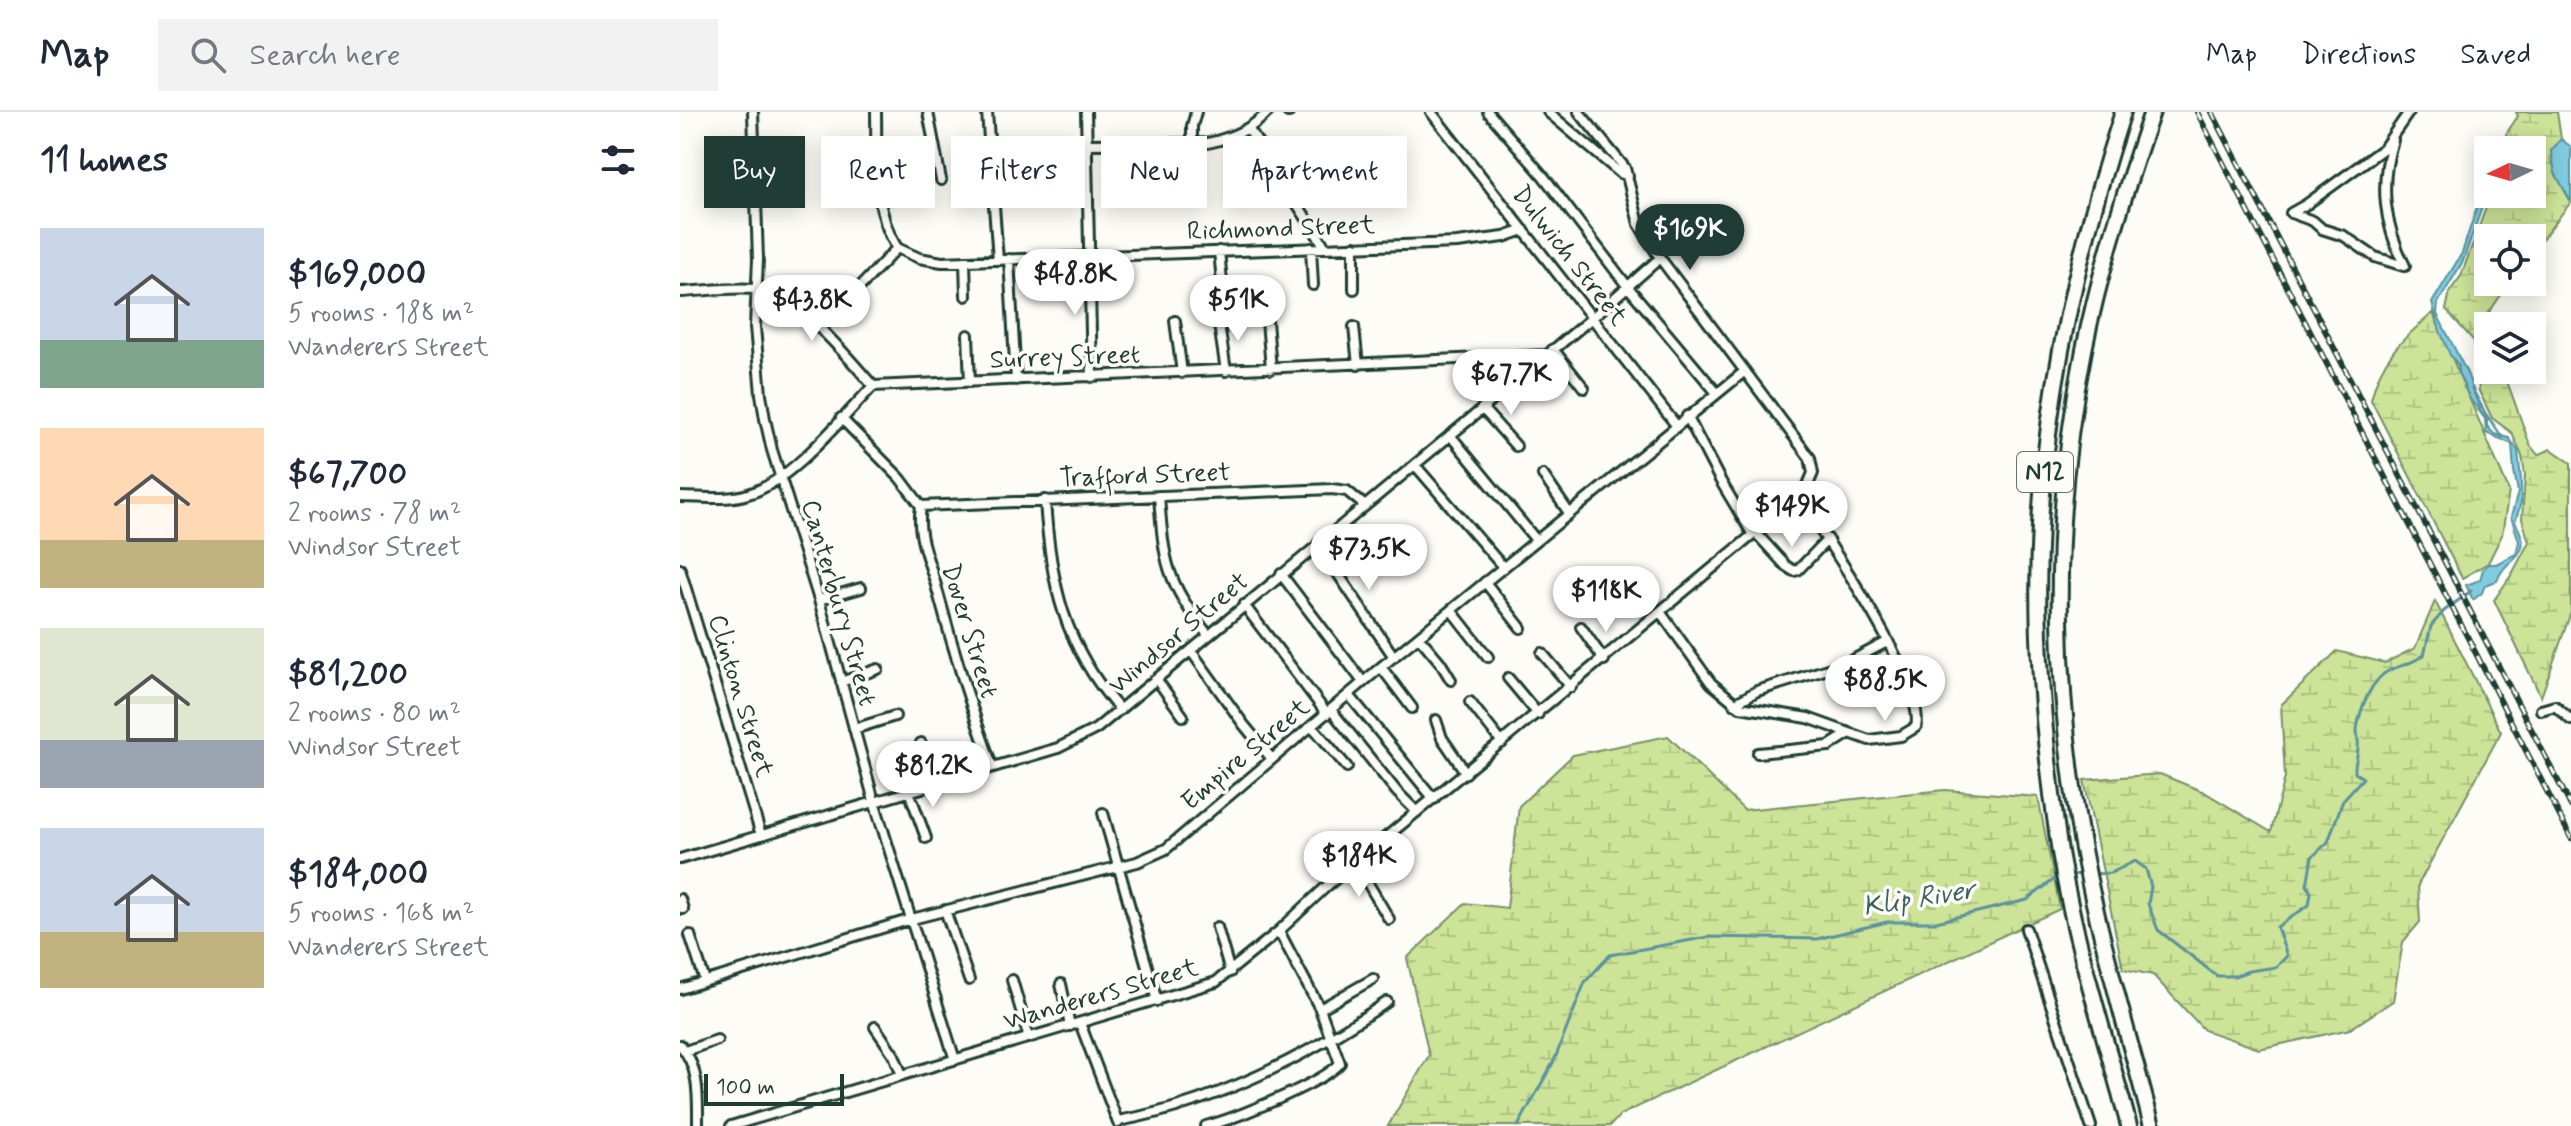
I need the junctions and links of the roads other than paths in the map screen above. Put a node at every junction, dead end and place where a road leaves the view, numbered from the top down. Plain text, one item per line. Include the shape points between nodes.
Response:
1 (753, 112) edge
2 (876, 112) edge
3 (928, 112) edge
4 (987, 112) edge
5 (1086, 112) edge
6 (1196, 112) edge
7 (1268, 112) edge
8 (1431, 112) edge
9 (1488, 112) edge
10 (1548, 112) edge
11 (1579, 112) edge
12 (2123, 112) edge
13 (2152, 112) edge
14 (2409, 112) edge
15 (1248, 128) junction
16 (2395, 135) junction
17 (877, 136) edge
18 (1192, 136) edge
19 (1207, 142) edge
20 (1086, 144) junction
21 (1101, 144) edge
22 (1628, 176) junction
23 (941, 180) dead end
24 (882, 208) edge
25 (1524, 230) junction
26 (1354, 246) junction
27 (1325, 247) junction
28 (897, 248) junction
29 (1311, 248) junction
30 (1219, 251) junction
31 (1089, 256) junction
32 (1660, 258) junction
33 (1009, 259) junction
34 (998, 260) junction
35 (965, 261) junction
36 (1313, 285) dead end
37 (1628, 287) junction
38 (757, 289) junction
39 (1354, 289) dead end
40 (680, 292) edge
41 (1223, 292) dead end
42 (966, 296) dead end
43 (1593, 317) junction
44 (1218, 318) dead end
45 (1175, 321) dead end
46 (1267, 321) dead end
47 (1354, 327) dead end
48 (820, 329) junction
49 (968, 335) dead end
50 (1550, 352) junction
51 (1358, 365) junction
52 (1271, 369) junction
53 (1226, 371) junction
54 (1745, 371) junction
55 (1182, 373) junction
56 (1092, 377) junction
57 (1016, 380) junction
58 (970, 382) junction
59 (873, 386) junction
60 (1584, 388) dead end
61 (1716, 392) junction
62 (1482, 408) junction
63 (1687, 416) junction
64 (841, 418) junction
65 (1676, 425) junction
66 (1450, 435) junction
67 (1516, 446) dead end
68 (1415, 465) junction
69 (1543, 475) dead end
70 (781, 478) junction
71 (1159, 496) junction
72 (680, 497) edge
73 (1797, 498) junction
74 (1045, 500) junction
75 (921, 506) junction
76 (1365, 506) junction
77 (1569, 513) junction
78 (1755, 534) junction
79 (1828, 539) junction
80 (1536, 540) junction
81 (1318, 544) junction
82 (1503, 567) junction
83 (680, 569) edge
84 (1281, 574) junction
85 (1485, 582) junction
86 (861, 588) dead end
87 (819, 600) junction
88 (1244, 605) junction
89 (1451, 610) junction
90 (1661, 613) junction
91 (1581, 627) dead end
92 (1521, 628) dead end
93 (1208, 635) junction
94 (1419, 637) junction
95 (1887, 642) junction
96 (1191, 651) junction
97 (1542, 653) dead end
98 (1394, 657) junction
99 (1488, 657) dead end
100 (1604, 660) junction
101 (1381, 667) junction
102 (878, 669) dead end
103 (1508, 678) dead end
104 (1157, 680) junction
105 (1451, 680) dead end
106 (841, 682) junction
107 (1363, 682) junction
108 (1571, 687) junction
109 (1349, 695) junction
110 (1470, 702) dead end
111 (1734, 704) junction
112 (1412, 708) dead end
113 (1120, 710) junction
114 (2541, 710) dead end
115 (1329, 712) junction
116 (1538, 714) junction
117 (895, 716) dead end
118 (1183, 716) dead end
119 (1436, 720) dead end
120 (2571, 720) edge
121 (1312, 726) junction
122 (854, 729) junction
123 (1848, 734) junction
124 (921, 743) dead end
125 (1502, 743) junction
126 (1758, 753) dead end
127 (1272, 759) junction
128 (992, 766) junction
129 (1347, 767) dead end
130 (1466, 773) junction
131 (934, 783) junction
132 (909, 791) junction
133 (1434, 799) junction
134 (874, 801) junction
135 (1417, 812) junction
136 (1103, 813) dead end
137 (761, 835) junction
138 (926, 838) dead end
139 (680, 859) edge
140 (1356, 863) junction
141 (1120, 866) junction
142 (680, 899) edge
143 (683, 909) dead end
144 (945, 910) junction
145 (912, 919) junction
146 (1389, 919) dead end
147 (1217, 927) dead end
148 (2026, 929) dead end
149 (1279, 931) junction
150 (690, 935) dead end
151 (1230, 972) junction
152 (1373, 979) dead end
153 (969, 980) dead end
154 (1012, 980) dead end
155 (705, 981) junction
156 (1061, 984) dead end
157 (680, 989) edge
158 (1157, 1001) junction
159 (1387, 1002) dead end
160 (1320, 1009) junction
161 (1080, 1023) junction
162 (1070, 1026) junction
163 (875, 1027) dead end
164 (1029, 1038) junction
165 (1332, 1038) junction
166 (717, 1040) dead end
167 (683, 1048) edge
168 (955, 1060) junction
169 (902, 1075) junction
170 (1119, 1124) edge
171 (698, 1126) edge
172 (731, 1126) edge
173 (1206, 1126) edge
174 (2091, 1126) edge
175 (2129, 1126) edge
176 (2152, 1126) edge

1 - 38 street, Canterbury Street
2 - 17 street
3 - 23 street
4 - 34 street
5 - 20 street
6 - 18 street
7 - 15 street
8 - 25 street, Dulwich Street
9 - 37 street
10 - 22 street
11 - 22 street
12 - 175 highway, N12 via 2072,294 2053,402 2040,525 2039,647 2045,737 2066,885
13 - 176 highway, N12 via 2095,299 2069,440 2061,569 2067,739 2081,835
14 - 16 street
15 - 19 street
15 - 27 street
16 - 16 street via 2291,213 2344,236 2375,257 2405,266 2383,193
20 - 21 street
20 - 31 street
22 - 32 street, Wanderers Street via 1639,224
24 - 28 street
25 - 26 street, Richmond Street via 1471,242
25 - 43 street, Dulwich Street
26 - 27 street, Richmond Street
26 - 39 street
27 - 29 street, Richmond Street
28 - 35 street, Richmond Street via 919,258
28 - 48 street
29 - 30 street, Richmond Street
29 - 36 street
30 - 31 street, Richmond Street
30 - 41 street
31 - 33 street, Richmond Street
31 - 56 street
32 - 37 street, Windsor Street
32 - 54 street, Wanderers Street
33 - 34 street, Richmond Street
33 - 57 street
34 - 35 street, Richmond Street
35 - 42 street
37 - 43 street, Windsor Street
37 - 61 street
38 - 40 street
38 - 48 street via 784,300
38 - 70 street, Canterbury Street via 761,394
43 - 50 street, Windsor Street
43 - 65 street, Dulwich Street
44 - 53 street
45 - 55 street
46 - 52 street
47 - 51 street
48 - 59 street
49 - 58 street
50 - 51 street, Surrey Street
50 - 60 street
50 - 62 street, Windsor Street
51 - 52 street, Surrey Street
52 - 53 street, Surrey Street
53 - 55 street, Surrey Street
54 - 61 street, Empire Street
54 - 73 street, Wanderers Street via 1810,458 1812,479
55 - 56 street, Surrey Street
56 - 57 street, Surrey Street
57 - 58 street, Surrey Street
58 - 59 street, Surrey Street
59 - 64 street, Canterbury Street
61 - 63 street, Empire Street
62 - 66 street, Windsor Street
62 - 67 street
63 - 65 street, Empire Street
63 - 78 street
64 - 70 street, Canterbury Street
64 - 75 street
65 - 77 street, Empire Street
66 - 68 street, Windsor Street
66 - 80 street
68 - 76 street, Windsor Street
68 - 82 street
69 - 77 street
70 - 72 street via 745,495
70 - 87 street, Canterbury Street
71 - 74 street, Trafford Street
71 - 76 street, Trafford Street via 1332,489 1347,491
71 - 93 street via 1169,573
73 - 78 street, Wanderers Street
73 - 79 street
74 - 75 street, Trafford Street
74 - 113 street via 1051,569 1066,623 1081,658
75 - 128 street, Dover Street via 921,540
76 - 81 street, Windsor Street
77 - 80 street, Empire Street
78 - 79 street via 1794,571
78 - 90 street, Wanderers Street
79 - 95 street
80 - 82 street, Empire Street
81 - 84 street, Windsor Street
81 - 98 street
82 - 85 street, Empire Street
83 - 137 street, Clinton Street
84 - 88 street, Windsor Street
84 - 107 street
85 - 89 street, Empire Street
85 - 92 street
86 - 87 street
87 - 106 street, Canterbury Street
88 - 93 street, Windsor Street
88 - 115 street
89 - 94 street, Empire Street
89 - 99 street
90 - 100 street, Wanderers Street
90 - 111 street via 1700,670
91 - 100 street
93 - 96 street, Windsor Street
94 - 98 street, Empire Street
94 - 105 street
95 - 111 street via 1847,663 1757,691
95 - 123 street via 1916,710 1916,727 1884,739
96 - 104 street, Windsor Street
96 - 127 street
97 - 108 street
98 - 101 street, Empire Street
100 - 108 street, Wanderers Street
101 - 107 street, Empire Street
101 - 112 street
102 - 106 street
103 - 116 street
104 - 113 street, Windsor Street
104 - 118 street
106 - 122 street, Canterbury Street
107 - 109 street, Empire Street
108 - 116 street, Wanderers Street
109 - 115 street, Empire Street
109 - 133 street
110 - 125 street
111 - 123 street via 1808,718
113 - 128 street, Windsor Street via 1070,743
114 - 120 street via 2555,706
115 - 121 street, Empire Street
115 - 135 street
116 - 125 street, Wanderers Street
117 - 122 street
119 - 130 street
121 - 127 street, Empire Street
121 - 129 street
122 - 134 street, Canterbury Street
123 - 126 street via 1829,746
124 - 131 street
125 - 130 street, Wanderers Street
127 - 141 street, Empire Street via 1166,849
128 - 131 street, Windsor Street
130 - 133 street, Wanderers Street
131 - 132 street, Windsor Street
132 - 134 street, Windsor Street
132 - 138 street
133 - 135 street, Wanderers Street
134 - 137 street, Windsor Street
134 - 145 street, Canterbury Street
135 - 140 street, Wanderers Street
136 - 141 street
137 - 139 street, Windsor Street
140 - 146 street
140 - 149 street, Wanderers Street
141 - 144 street, Empire Street
141 - 158 street
142 - 143 street
144 - 145 street, Empire Street
144 - 153 street
145 - 155 street, Empire Street
145 - 168 street, Canterbury Street
147 - 151 street
148 - 174 street
149 - 151 street, Wanderers Street
149 - 160 street
150 - 155 street
151 - 158 street, Wanderers Street via 1212,985
152 - 160 street
154 - 164 street
155 - 157 street, Empire Street
156 - 162 street
158 - 161 street, Wanderers Street
159 - 165 street
160 - 165 street
161 - 162 street, Wanderers Street
161 - 170 street
162 - 164 street, Wanderers Street
163 - 169 street
164 - 168 street, Wanderers Street
165 - 170 street via 1230,1088
165 - 173 street via 1341,1060 1337,1067
166 - 167 street
167 - 171 street via 697,1083
168 - 169 street, Wanderers Street
169 - 172 street, Wanderers Street

